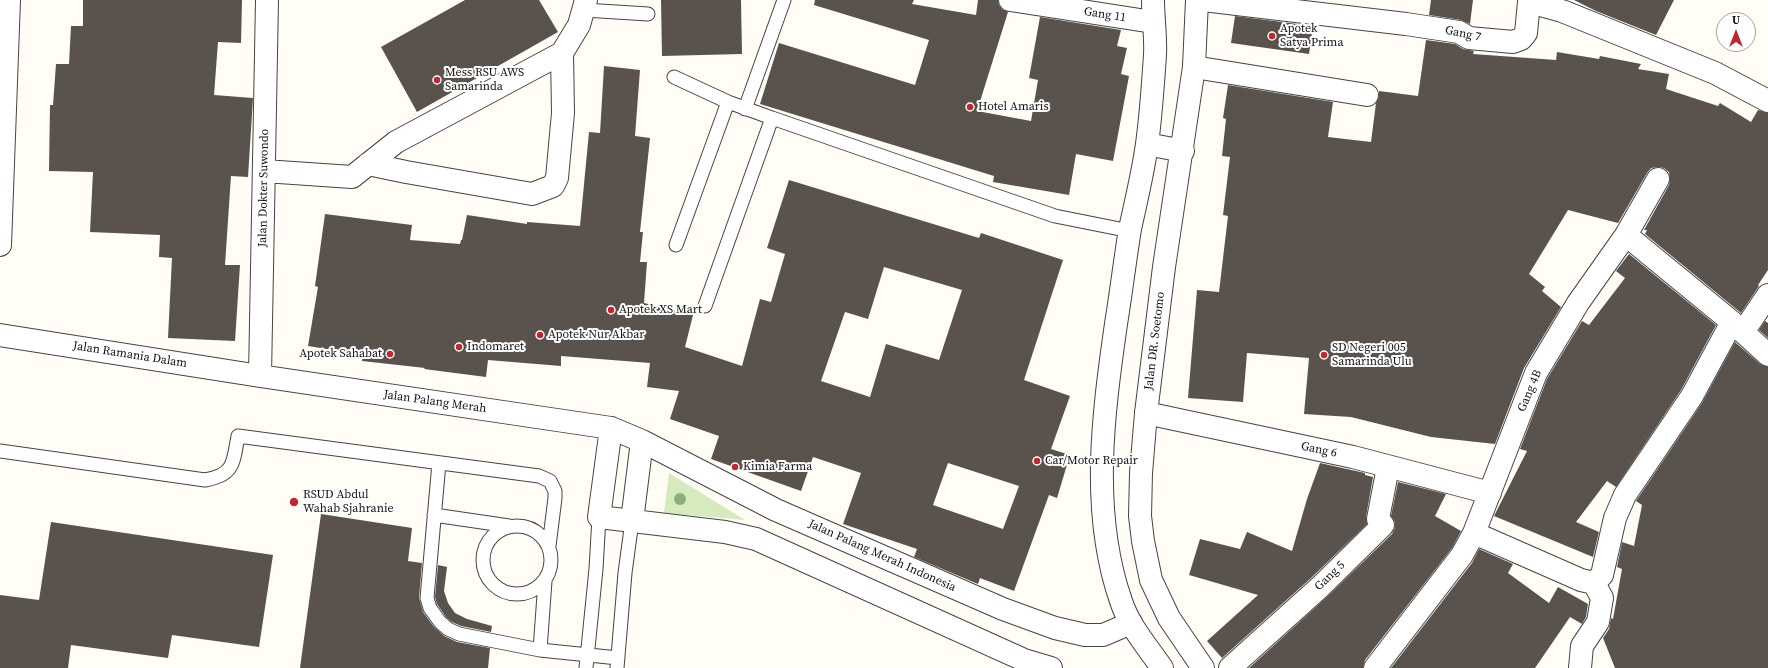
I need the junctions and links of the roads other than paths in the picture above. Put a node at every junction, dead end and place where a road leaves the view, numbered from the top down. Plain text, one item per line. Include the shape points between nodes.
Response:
1 (9, 0) edge
2 (267, 0) edge
3 (784, 0) edge
4 (1010, 0) edge
5 (1153, 0) edge
6 (1197, 0) edge
7 (1203, 0) edge
8 (585, 5) edge
9 (648, 14) dead end
10 (1153, 22) junction
11 (562, 53) junction
12 (1194, 67) junction
13 (674, 77) dead end
14 (1367, 95) dead end
15 (1768, 101) edge
16 (728, 102) junction
17 (745, 109) junction
18 (772, 118) junction
19 (1147, 144) junction
20 (1182, 151) junction
21 (368, 164) junction
22 (264, 170) junction
23 (1658, 179) dead end
24 (1130, 231) junction
25 (1626, 235) junction
26 (0, 245) edge
27 (676, 245) dead end
28 (1768, 295) edge
29 (705, 306) dead end
30 (1738, 327) junction
31 (0, 335) edge
32 (1768, 355) edge
33 (260, 376) junction
34 (1146, 413) junction
35 (611, 428) junction
36 (642, 441) junction
37 (0, 451) edge
38 (439, 462) junction
39 (1388, 467) junction
40 (1490, 493) junction
41 (434, 515) junction
42 (599, 517) junction
43 (632, 521) junction
44 (510, 526) junction
45 (1474, 533) junction
46 (549, 546) junction
47 (866, 550) junction
48 (545, 581) junction
49 (852, 582) junction
50 (1594, 583) junction
51 (1130, 623) junction
52 (540, 650) junction
53 (587, 655) junction
54 (618, 663) edge
55 (1022, 664) edge
56 (586, 668) edge
57 (1051, 668) edge
58 (1162, 668) edge
59 (1203, 668) edge
60 (1230, 668) edge
61 (1375, 668) edge
62 (1580, 668) edge

1 - 26 street
2 - 22 street, Jalan Dokter Suwondo
3 - 17 lane
4 - 10 street, Gang 11
5 - 10 street
6 - 12 street, Jalan DR. Soetomo
7 - 15 street, Gang 7 via 1406,24 1459,32 1469,38 1513,42 1521,39 1526,33 1529,2 1562,11 1666,53
8 - 9 lane
8 - 11 street via 574,36
10 - 19 street via 1155,53
11 - 21 street via 396,142
11 - 21 street via 563,113 558,178 553,186 532,194
12 - 14 street
12 - 20 street, Jalan DR. Soetomo
13 - 16 lane
16 - 17 lane
16 - 27 lane
17 - 18 lane
18 - 24 lane via 1055,216
18 - 29 lane
19 - 20 street
19 - 24 street
20 - 34 street, Jalan DR. Soetomo via 1164,267
21 - 22 street via 352,177
22 - 33 street, Jalan Dokter Suwondo
23 - 25 street, Gang 4B
24 - 51 street via 1108,380 1102,456 1108,557
25 - 30 street
25 - 40 street, Gang 4B via 1578,304 1536,373
28 - 30 street
30 - 32 street
30 - 50 street via 1625,495 1615,518 1602,575
31 - 33 street, Jalan Ramania Dalam
33 - 35 street, Jalan Palang Merah
34 - 39 street, Gang 6
34 - 59 street, Jalan DR. Soetomo via 1140,516 1151,580 1169,618
35 - 36 street, Jalan Palang Merah
35 - 42 street
36 - 43 street
36 - 47 street, Jalan Palang Merah Indonesia via 776,510
37 - 38 lane via 205,480 217,478 233,466 238,436
38 - 41 lane
38 - 46 lane via 539,476 550,481 555,498
39 - 40 street, Gang 6
39 - 60 street, Gang 5 via 1378,519 1383,524
40 - 45 street, Gang 4B
41 - 44 lane
41 - 52 lane via 427,598 434,615 448,629 459,634
42 - 43 street
42 - 53 lane
43 - 49 street via 743,535 774,546
43 - 54 lane
44 - 46 lane via 522,525 533,529 543,536
44 - 48 lane via 490,539 484,550 486,574 502,591 513,594 536,589
45 - 50 street via 1580,580
45 - 61 street, Gang 4B via 1462,555
46 - 48 lane via 551,570
47 - 49 street
47 - 51 street, Jalan Palang Merah Indonesia via 1002,609 1055,628 1085,635 1103,635
48 - 52 lane
49 - 55 street
50 - 62 street via 1602,598 1598,622 1582,646
51 - 58 street
52 - 53 lane
53 - 54 lane
53 - 56 lane
55 - 57 street

